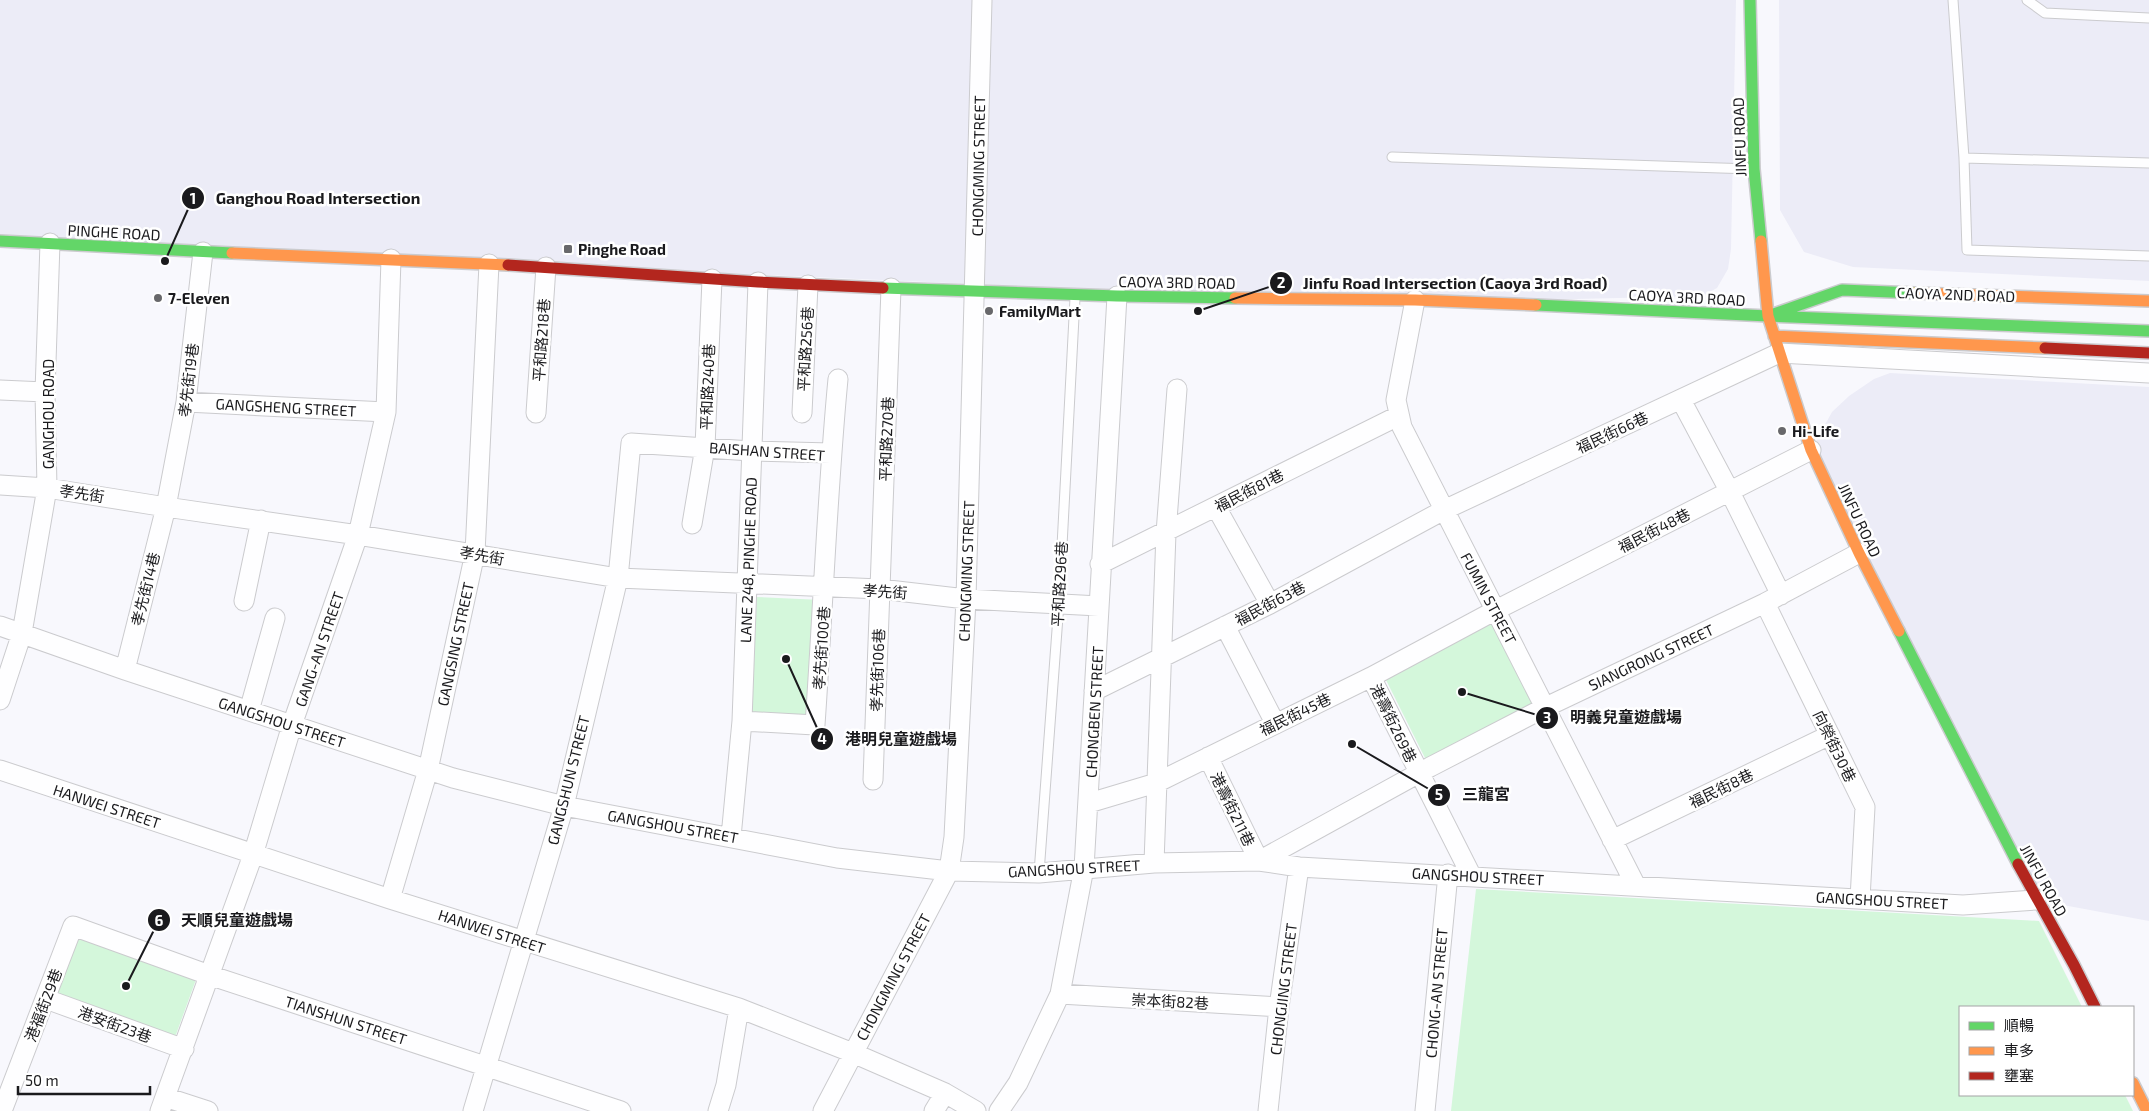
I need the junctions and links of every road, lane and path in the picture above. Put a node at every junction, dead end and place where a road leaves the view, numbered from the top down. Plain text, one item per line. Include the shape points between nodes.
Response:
1 (982, 0) edge
2 (1750, 0) edge
3 (1953, 0) edge
4 (2027, 0) edge
5 (2149, 18) edge
6 (1392, 157) dead end
7 (1964, 158) junction
8 (2149, 163) edge
9 (1754, 169) junction
10 (0, 241) edge
11 (50, 243) junction
12 (202, 252) junction
13 (2149, 256) edge
14 (391, 259) junction
15 (489, 264) junction
16 (546, 267) junction
17 (712, 279) junction
18 (758, 282) junction
19 (808, 285) junction
20 (892, 288) junction
21 (974, 292) junction
22 (1075, 295) junction
23 (1117, 296) junction
24 (1415, 300) junction
25 (2149, 301) edge
26 (1768, 316) junction
27 (2149, 331) edge
28 (1777, 345) junction
29 (2149, 354) edge
30 (2149, 373) edge
31 (838, 379) dead end
32 (1177, 389) dead end
33 (0, 390) edge
34 (45, 392) junction
35 (1681, 400) junction
36 (186, 402) junction
37 (386, 412) junction
38 (536, 413) dead end
39 (802, 413) dead end
40 (1398, 416) junction
41 (631, 443) joint
42 (705, 447) junction
43 (1812, 450) junction
44 (751, 451) junction
45 (831, 452) junction
46 (0, 485) edge
47 (47, 488) junction
48 (1730, 492) junction
49 (166, 507) junction
50 (1216, 507) junction
51 (1444, 510) junction
52 (261, 520) junction
53 (692, 524) dead end
54 (1166, 533) junction
55 (358, 534) junction
56 (475, 553) junction
57 (1859, 553) junction
58 (1100, 564) junction
59 (618, 578) junction
60 (748, 584) junction
61 (825, 588) junction
62 (880, 590) junction
63 (966, 599) junction
64 (1773, 599) junction
65 (244, 601) dead end
66 (1059, 603) junction
67 (1270, 604) junction
68 (1099, 606) junction
69 (1496, 610) junction
70 (275, 618) dead end
71 (0, 626) edge
72 (1225, 626) junction
73 (22, 633) junction
74 (1162, 659) junction
75 (125, 670) junction
76 (1371, 677) junction
77 (1094, 692) junction
78 (0, 700) edge
79 (1546, 707) junction
80 (249, 711) junction
81 (742, 721) junction
82 (1275, 723) junction
83 (292, 725) junction
84 (1830, 735) junction
85 (1208, 757) junction
86 (0, 770) edge
87 (428, 770) junction
88 (1419, 773) junction
89 (872, 780) dead end
90 (1156, 783) junction
91 (1089, 803) junction
92 (564, 806) junction
93 (731, 837) junction
94 (1612, 840) junction
95 (253, 855) junction
96 (1259, 861) junction
97 (1154, 863) junction
98 (1299, 867) junction
99 (1084, 868) junction
100 (949, 871) junction
101 (1039, 873) junction
102 (1448, 874) junction
103 (1471, 875) junction
104 (1636, 886) junction
105 (390, 899) junction
106 (1860, 899) junction
107 (2036, 900) junction
108 (73, 926) joint
109 (524, 942) junction
110 (209, 975) junction
111 (1060, 994) junction
112 (46, 999) junction
113 (2094, 1006) edge
114 (1279, 1007) junction
115 (739, 1008) junction
116 (184, 1049) junction
117 (853, 1053) junction
118 (487, 1065) junction
119 (2134, 1085) edge
120 (945, 1093) junction
121 (162, 1104) edge
122 (2, 1111) edge
123 (208, 1111) edge
124 (473, 1111) edge
125 (621, 1111) edge
126 (718, 1111) edge
127 (823, 1111) edge
128 (934, 1111) edge
129 (976, 1111) edge
130 (999, 1111) edge
131 (1268, 1111) edge
132 (1425, 1111) edge
133 (2147, 1111) edge

1 - 21 street, CHONGMING STREET
2 - 9 main road, JINFU ROAD
3 - 7 lane
4 - 5 lane via 2045,13
6 - 9 lane
7 - 8 lane
7 - 13 lane via 1967,250
9 - 26 main road, JINFU ROAD
10 - 11 main road, PINGHE ROAD
11 - 12 main road, PINGHE ROAD
11 - 34 street, GANGHOU ROAD
12 - 14 main road, PINGHE ROAD
12 - 36 street, 孝先街19巷
14 - 15 main road, PINGHE ROAD
14 - 37 street, GANG-AN STREET
15 - 16 main road, PINGHE ROAD
15 - 56 street, GANGSING STREET
16 - 17 main road, PINGHE ROAD
16 - 38 street, 平和路218巷
17 - 18 main road, PINGHE ROAD
17 - 42 street, 平和路240巷
18 - 19 main road, PINGHE ROAD
18 - 44 street, LANE 248, PINGHE ROAD
19 - 20 main road, PINGHE ROAD
19 - 39 street, 平和路256巷
20 - 21 main road, PINGHE ROAD
20 - 62 street, 平和路270巷
21 - 22 main road, CAOYA 3RD ROAD
21 - 63 street, CHONGMING STREET
22 - 23 main road, CAOYA 3RD ROAD
22 - 66 lane, 平和路296巷
23 - 24 main road, CAOYA 3RD ROAD
23 - 58 street, CHONGBEN STREET
24 - 26 main road, CAOYA 3RD ROAD
24 - 40 street, FUMIN STREET via 1396,400
25 - 26 main road, CAOYA 2ND ROAD via 1842,290
26 - 27 main road, CAOYA 3RD ROAD
26 - 28 main road, JINFU ROAD
28 - 29 main road
28 - 30 street
28 - 35 street, 福民街66巷
28 - 43 main road, JINFU ROAD
31 - 45 street
32 - 54 street
33 - 34 street
34 - 47 street, GANGHOU ROAD
35 - 48 street, 向榮街30巷
35 - 51 street, 福民街66巷
36 - 37 street, GANGSHENG STREET
36 - 49 street, 孝先街19巷
37 - 55 street, GANG-AN STREET
40 - 50 street, 福民街81巷
40 - 51 street, FUMIN STREET
41 - 42 street, BAISHAN STREET
41 - 59 street, GANGSHUN STREET
42 - 44 street, BAISHAN STREET
42 - 53 street, 平和路240巷
43 - 48 street, 福民街48巷
43 - 57 main road, JINFU ROAD
44 - 45 street, BAISHAN STREET
44 - 60 street, LANE 248, PINGHE ROAD
45 - 61 street, BAISHAN STREET
46 - 47 street, 孝先街
47 - 49 street, 孝先街
47 - 73 street, GANGHOU ROAD
48 - 64 street, 向榮街30巷
48 - 69 street, 福民街48巷
49 - 52 street, 孝先街
49 - 75 street, 孝先街14巷
50 - 54 street, 福民街81巷
50 - 67 street
51 - 67 street, 福民街63巷
51 - 69 street, FUMIN STREET
52 - 55 street, 孝先街
52 - 65 street
54 - 58 street, 福民街81巷
54 - 74 street
55 - 56 street, 孝先街
55 - 83 street, GANG-AN STREET
56 - 59 street, 孝先街
56 - 87 street, GANGSING STREET
57 - 64 street, SIANGRONG STREET
57 - 107 main road, JINFU ROAD
58 - 68 street, CHONGBEN STREET
59 - 60 street, 孝先街
59 - 92 street, GANGSHUN STREET
60 - 61 street, 孝先街
60 - 81 street, LANE 248, PINGHE ROAD
61 - 62 street, 孝先街
61 - 81 street, 孝先街100巷 via 815,725
62 - 63 street, 孝先街
62 - 89 street, 孝先街106巷
63 - 66 street, 孝先街
63 - 100 street, CHONGMING STREET via 954,837
64 - 79 street, SIANGRONG STREET
64 - 84 street, 向榮街30巷
66 - 68 street, 孝先街
66 - 101 lane, 平和路296巷
67 - 72 street, 福民街63巷
68 - 77 street, CHONGBEN STREET
69 - 76 street, 福民街45巷
69 - 79 street, FUMIN STREET
70 - 80 street
71 - 73 street, GANGSHOU STREET
72 - 74 street, 福民街63巷
72 - 82 street
73 - 75 street, GANGSHOU STREET
73 - 78 street, GANGHOU ROAD
74 - 77 street, 福民街63巷
74 - 90 street
75 - 80 street, GANGSHOU STREET
76 - 82 street, 福民街45巷
76 - 88 street, 港壽街269巷
77 - 91 street, CHONGBEN STREET
79 - 88 street, SIANGRONG STREET
79 - 94 street, FUMIN STREET
80 - 83 street, GANGSHOU STREET
81 - 93 street, LANE 248, PINGHE ROAD
82 - 85 street, 福民街45巷
83 - 87 street, GANGSHOU STREET
83 - 95 street, GANG-AN STREET
84 - 94 street, 福民街8巷
84 - 106 street, 向榮街30巷 via 1865,807
85 - 90 street, 福民街45巷
85 - 96 street, 港壽街211巷
86 - 95 street, HANWEI STREET
87 - 92 street, GANGSHOU STREET
87 - 105 street, GANGSING STREET
88 - 96 street, SIANGRONG STREET
88 - 103 street, 港壽街269巷
90 - 91 street, 福民街45巷
90 - 97 street
91 - 99 street, CHONGBEN STREET
92 - 93 street, GANGSHOU STREET
92 - 109 street, GANGSHUN STREET
93 - 100 street, GANGSHOU STREET via 837,858
94 - 104 street, FUMIN STREET
95 - 105 street, HANWEI STREET
95 - 110 street, GANG-AN STREET
96 - 97 street, GANGSHOU STREET
96 - 98 street, GANGSHOU STREET
97 - 99 street, GANGSHOU STREET
98 - 102 street, GANGSHOU STREET
98 - 114 street, CHONGJING STREET
99 - 101 street, GANGSHOU STREET
99 - 111 street, CHONGBEN STREET
100 - 101 street, GANGSHOU STREET
100 - 117 street, CHONGMING STREET
102 - 103 street, GANGSHOU STREET
102 - 132 street, CHONG-AN STREET
103 - 104 street, GANGSHOU STREET
104 - 106 street, GANGSHOU STREET
105 - 109 street, HANWEI STREET
106 - 107 street, GANGSHOU STREET via 1963,904
107 - 113 main road, JINFU ROAD
108 - 110 street, TIANSHUN STREET
108 - 112 street, 港福街29巷
109 - 115 street, HANWEI STREET
109 - 118 street, GANGSHUN STREET
110 - 116 street, GANG-AN STREET
110 - 118 street, TIANSHUN STREET
111 - 114 street, 崇本街82巷
111 - 130 street, CHONGBEN STREET via 1018,1083
112 - 116 street, 港安街23巷
112 - 122 street, 港福街29巷
114 - 131 street, CHONGJING STREET
115 - 117 street, HANWEI STREET
115 - 126 street via 726,1085
116 - 121 street, GANG-AN STREET
117 - 120 street, HANWEI STREET
117 - 127 street, CHONGMING STREET
118 - 124 street, GANGSHUN STREET
118 - 125 street, TIANSHUN STREET
119 - 133 main road
120 - 128 street
120 - 129 street, HANWEI STREET
121 - 123 street

